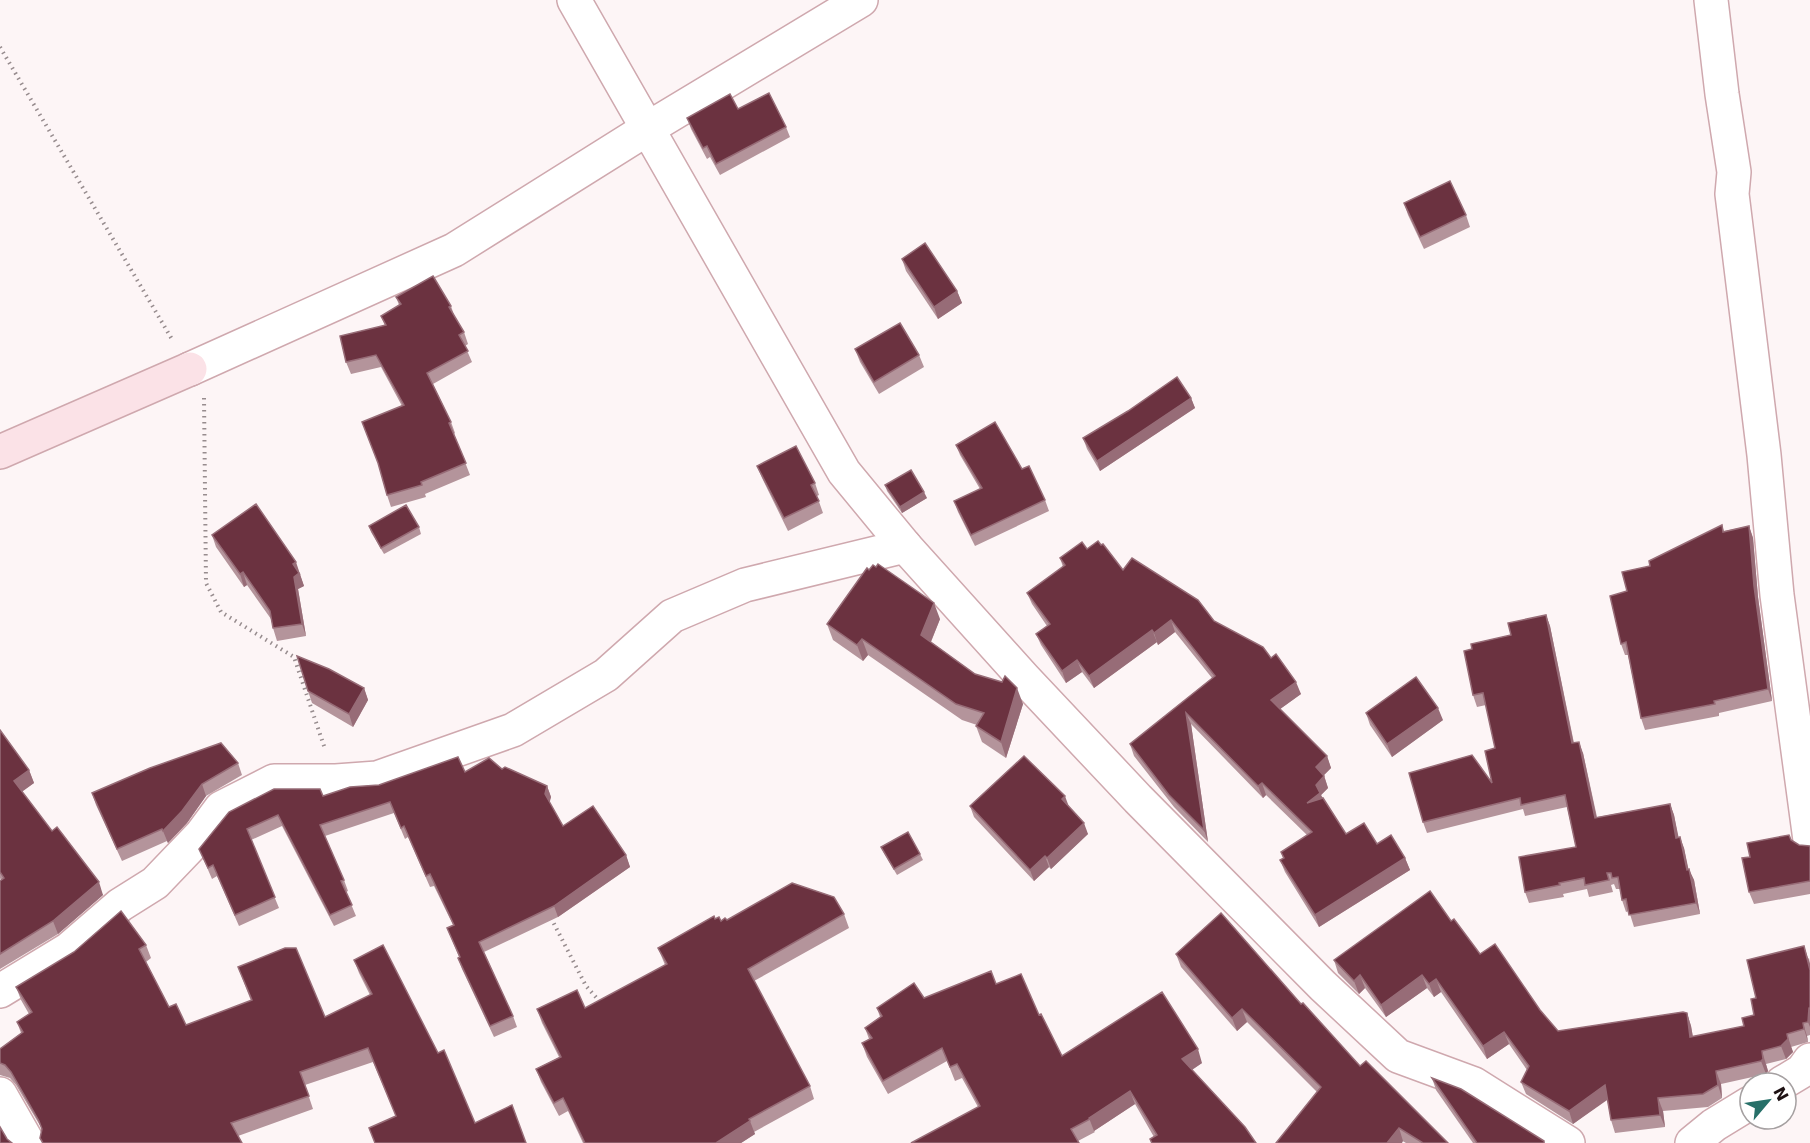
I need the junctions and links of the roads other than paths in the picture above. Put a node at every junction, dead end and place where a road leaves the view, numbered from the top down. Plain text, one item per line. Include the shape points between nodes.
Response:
1 (574, 0) edge
2 (861, 0) edge
3 (1711, 0) edge
4 (647, 129) junction
5 (0, 452) edge
6 (905, 546) junction
7 (1810, 840) edge
8 (0, 991) edge
9 (1810, 1060) edge
10 (1798, 1073) edge
11 (0, 1094) edge
12 (1738, 1110) edge
13 (28, 1143) edge
14 (1568, 1143) edge
15 (1692, 1143) edge

1 - 4 street
2 - 4 street
3 - 7 street via 1734,172 1732,194 1778,595
4 - 5 street via 454,250
4 - 6 street via 844,472
6 - 8 street via 745,585 672,616 606,675 513,730 377,778 274,781 221,808 155,883 120,904 69,950
6 - 14 street via 1138,799 1398,1056 1474,1084
9 - 10 street
11 - 13 street
12 - 15 street

